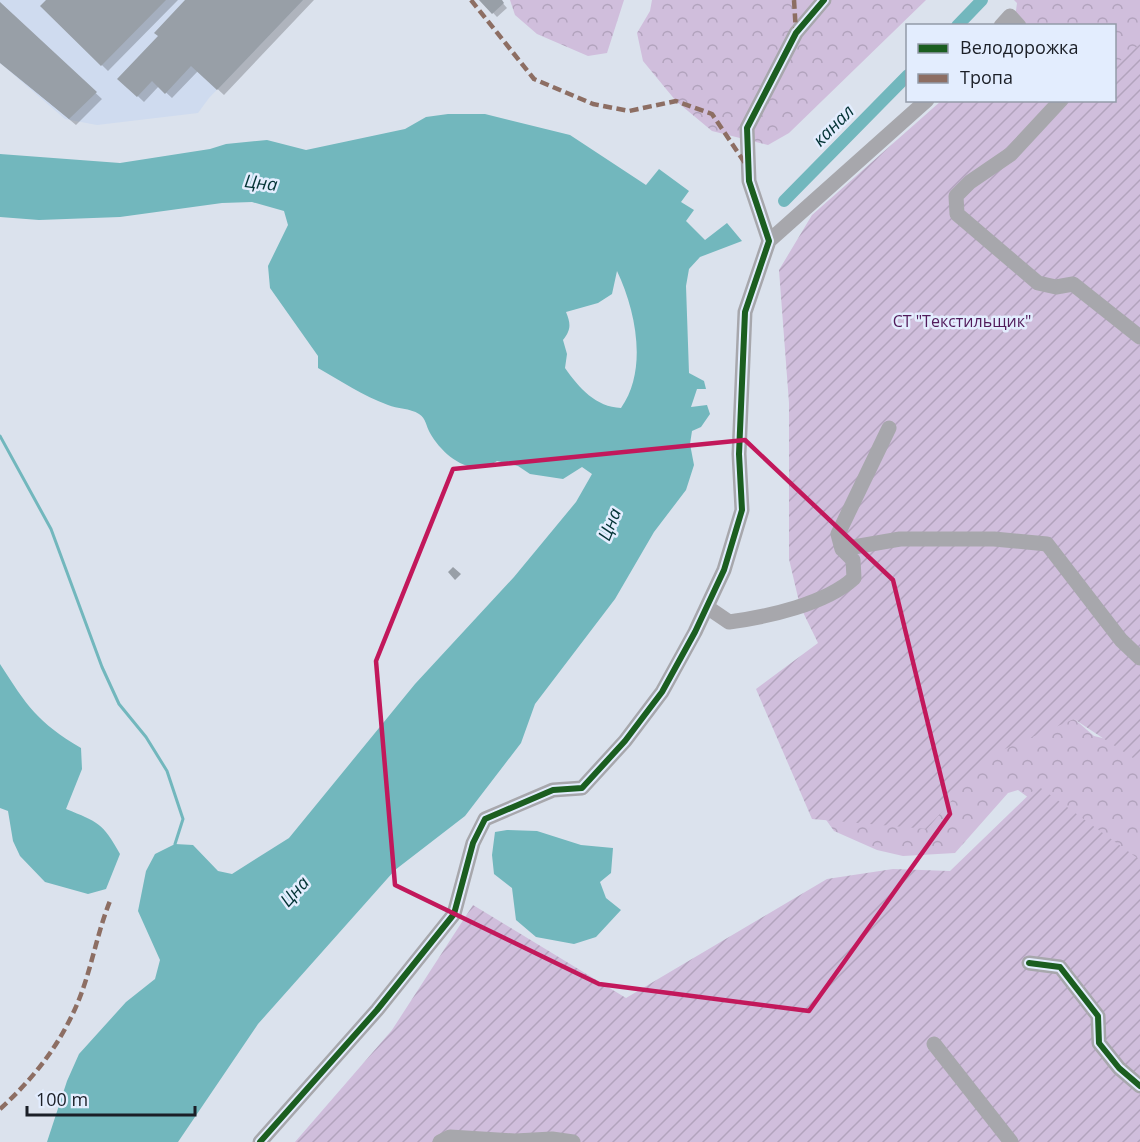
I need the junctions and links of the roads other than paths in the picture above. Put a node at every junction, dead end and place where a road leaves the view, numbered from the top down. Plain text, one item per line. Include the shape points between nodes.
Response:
1 (824, 0) edge
2 (1003, 24) edge
3 (1017, 24) edge
4 (925, 102) edge
5 (1059, 102) edge
6 (769, 241) junction
7 (1140, 337) edge
8 (889, 428) dead end
9 (843, 549) junction
10 (707, 607) junction
11 (1140, 658) edge
12 (1029, 963) dead end
13 (934, 1044) dead end
14 (1140, 1086) edge
15 (260, 1142) edge
16 (440, 1142) edge
17 (573, 1142) edge
18 (1011, 1142) edge

1 - 6 street via 796,33 747,128 749,181
2 - 3 street via 1010,16
4 - 6 street
5 - 7 street via 1011,154 956,196 957,214 1038,283 1056,287 1073,284
6 - 10 street via 745,312 739,454 742,510 724,570
8 - 9 street via 838,534
9 - 10 street via 853,560 854,578 841,590 759,618 729,622
9 - 11 street via 900,539 994,539 1047,544 1120,640
10 - 15 street via 662,692 582,788 554,790 485,819 473,843 454,914 377,1010
12 - 14 street via 1060,967 1098,1016 1099,1043
13 - 18 street
16 - 17 street via 450,1137

